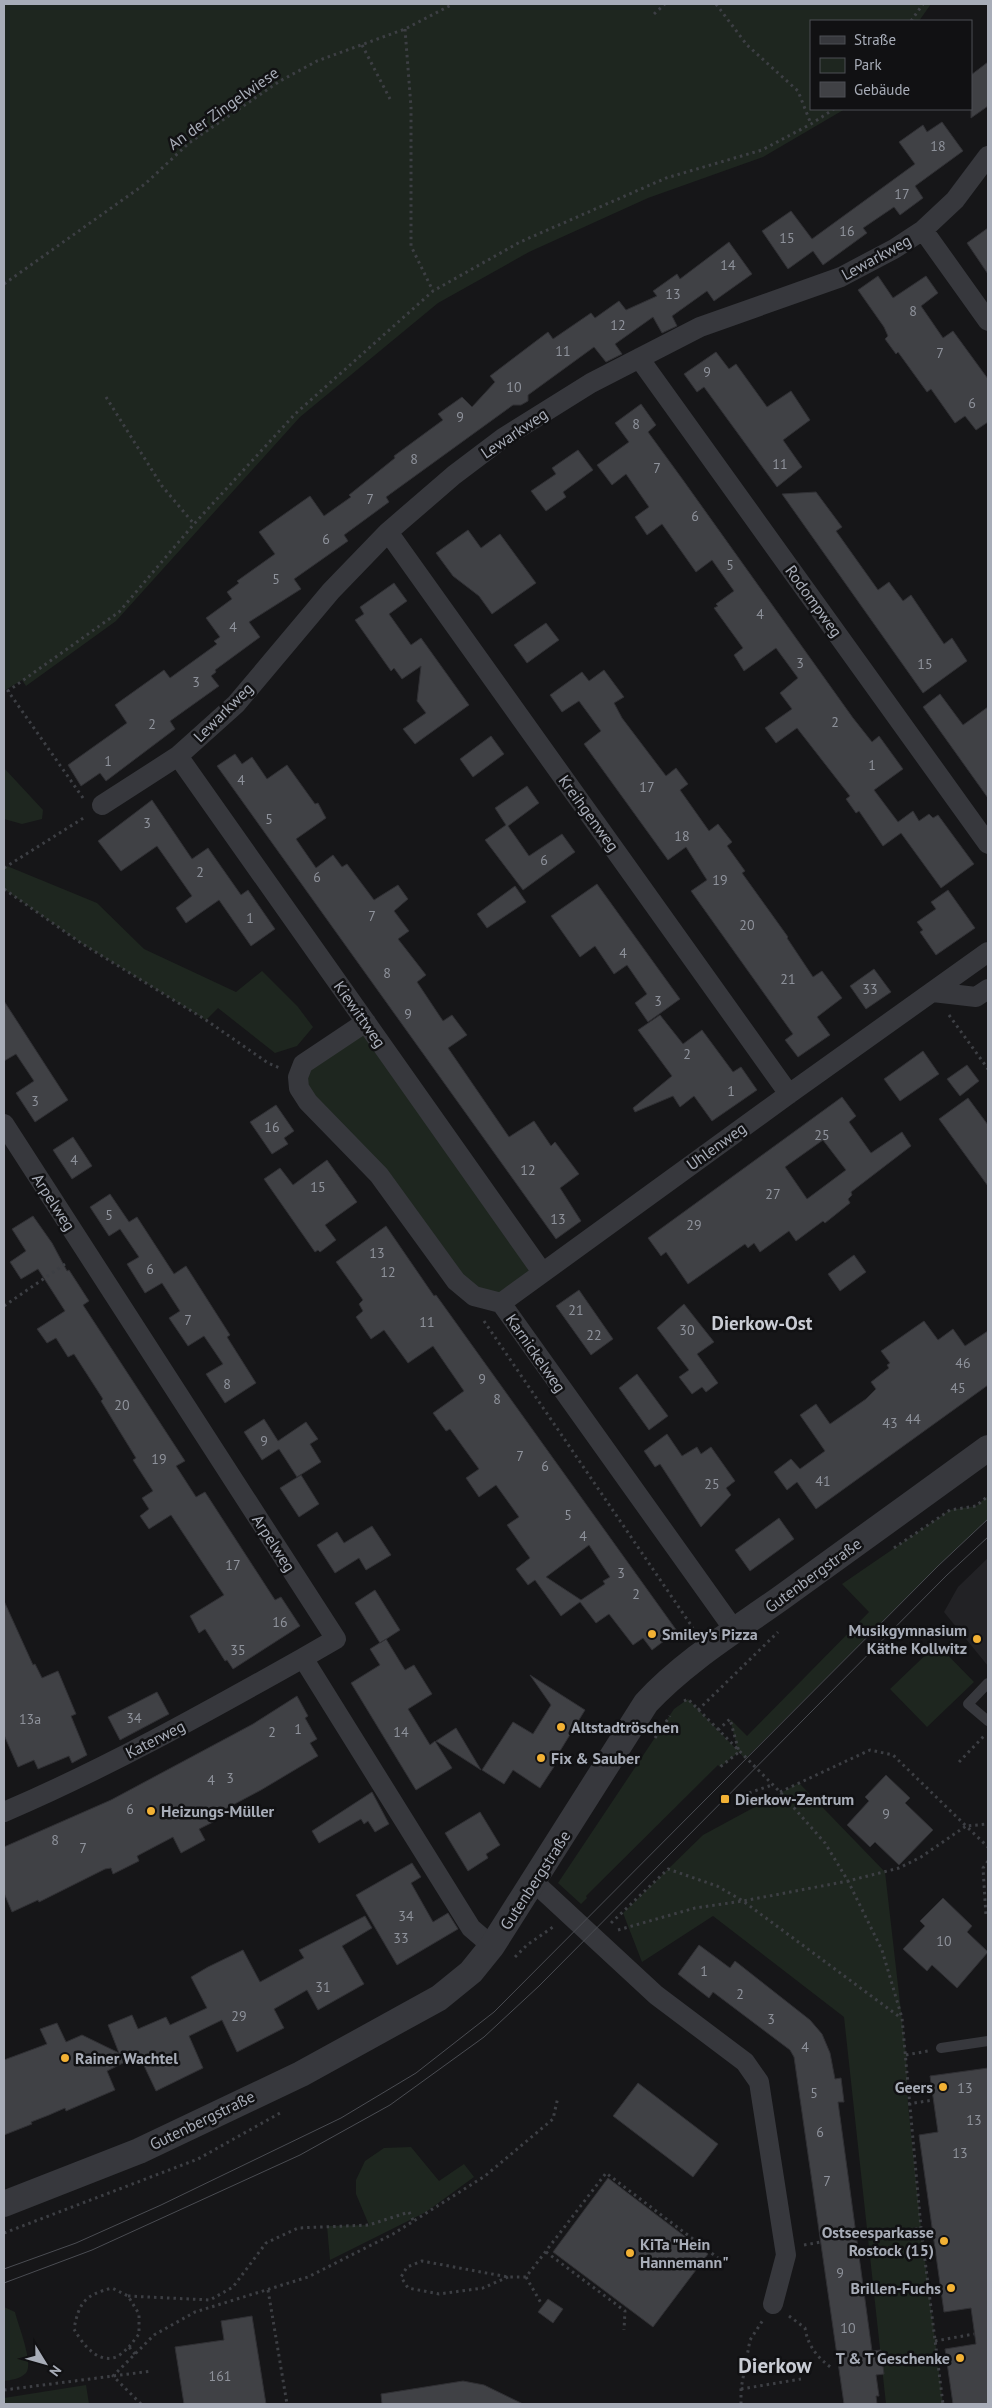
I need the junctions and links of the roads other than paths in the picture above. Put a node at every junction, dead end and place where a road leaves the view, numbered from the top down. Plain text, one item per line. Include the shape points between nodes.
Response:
1 (988, 156) edge
2 (923, 230) junction
3 (988, 321) edge
4 (639, 358) junction
5 (388, 532) junction
6 (178, 756) junction
7 (97, 809) road end
8 (988, 844) edge
9 (988, 952) edge
10 (988, 989) edge
11 (932, 992) junction
12 (366, 1022) junction
13 (789, 1094) junction
14 (4, 1124) edge
15 (542, 1272) junction
16 (501, 1303) junction
17 (988, 1448) edge
18 (735, 1631) junction
19 (303, 1658) junction
20 (988, 1683) edge
21 (988, 1721) edge
22 (5, 1807) edge
23 (534, 1882) junction
24 (492, 1946) junction
25 (988, 2041) edge
26 (941, 2048) road end
27 (4, 2204) edge
28 (773, 2304) road end

1 - 2 street, Lewarkweg via 955,200
2 - 3 street
2 - 4 street, Lewarkweg via 841,277 700,327
4 - 5 street, Lewarkweg via 591,383 503,438
4 - 8 street, Rodompweg
5 - 6 street, Lewarkweg via 331,591 236,704
5 - 13 street, Kreihgenweg
6 - 7 street, Lewarkweg
6 - 12 street, Kiewittweg
9 - 11 street, Uhlenweg
10 - 11 street via 976,997
11 - 13 street, Uhlenweg
12 - 15 street, Kiewittweg
12 - 16 street, Karnickelweg via 303,1064 298,1077 299,1088 308,1102 379,1176 456,1280 474,1296
13 - 15 street, Uhlenweg
14 - 19 street, Arpelweg via 336,1639
15 - 16 street, Uhlenweg
16 - 18 street, Karnickelweg
17 - 18 street, Gutenbergstraße
18 - 23 street, Gutenbergstraße via 677,1674 646,1702
19 - 22 street, Katerweg via 132,1752
19 - 24 street via 471,1928
20 - 21 lane via 968,1704
23 - 24 street, Gutenbergstraße
23 - 28 street via 656,1995 745,2062 759,2082 786,2255
24 - 27 street, Gutenbergstraße via 471,1972 439,1998 300,2074 139,2151
25 - 26 lane

